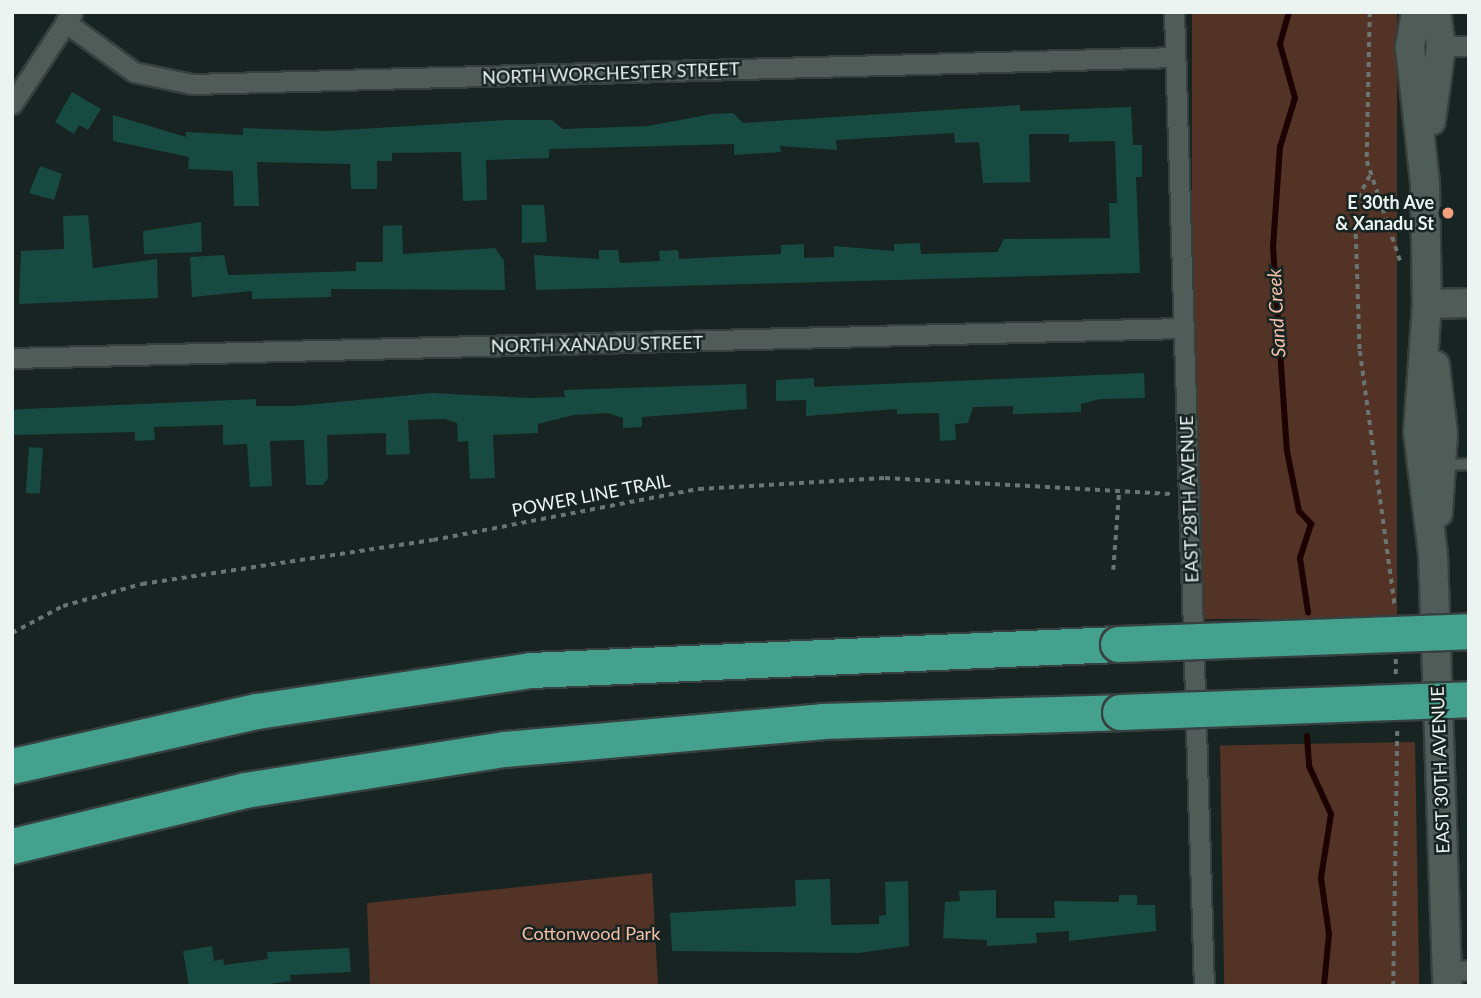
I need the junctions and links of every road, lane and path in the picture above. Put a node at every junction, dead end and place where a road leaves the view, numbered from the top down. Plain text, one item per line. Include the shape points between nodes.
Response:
1 (1174, 12) edge
2 (69, 17) edge
3 (1427, 36) edge
4 (1469, 46) edge
5 (1175, 57) junction
6 (12, 104) edge
7 (1370, 175) dead end
8 (1469, 303) edge
9 (1427, 304) junction
10 (1181, 328) junction
11 (12, 358) edge
12 (1456, 464) edge
13 (1119, 491) junction
14 (1189, 494) junction
15 (1433, 554) junction
16 (1113, 570) dead end
17 (1395, 615) dead end
18 (1469, 631) edge
19 (12, 633) edge
20 (1396, 655) dead end
21 (1396, 682) dead end
22 (1469, 699) edge
23 (1397, 723) dead end
24 (12, 766) edge
25 (12, 846) edge
26 (1454, 976) edge
27 (1204, 986) edge
28 (1393, 986) edge

1 - 5 street, EAST 28TH AVENUE
2 - 5 street, NORTH WORCHESTER STREET via 134,72 192,84
2 - 6 street
3 - 4 street
3 - 9 street, EAST 30TH AVENUE
5 - 10 street, EAST 28TH AVENUE
7 - 17 path via 1354,204 1360,351
8 - 9 street
9 - 12 street, EAST 30TH AVENUE
9 - 15 street, EAST 30TH AVENUE via 1418,432
10 - 11 street, NORTH XANADU STREET
10 - 14 street, EAST 28TH AVENUE
12 - 15 street, EAST 30TH AVENUE
13 - 14 path, POWER LINE TRAIL
13 - 16 path
13 - 19 path, POWER LINE TRAIL via 885,478 686,491 433,540 142,584 63,606
14 - 27 street, EAST 28TH AVENUE
15 - 26 street, EAST 30TH AVENUE
18 - 24 highway, bridge via 531,670 257,710
20 - 21 path
22 - 25 highway, bridge via 822,721 504,749 245,790
23 - 28 path

